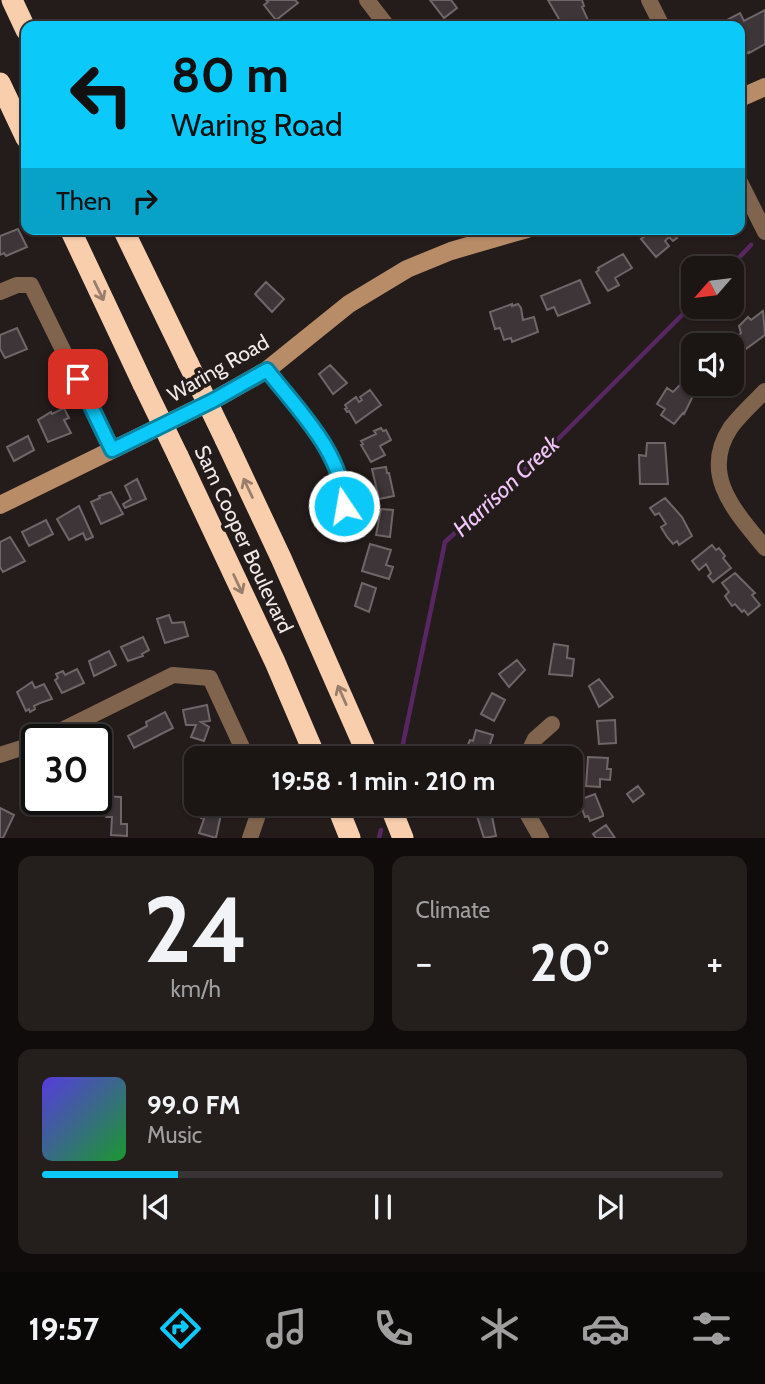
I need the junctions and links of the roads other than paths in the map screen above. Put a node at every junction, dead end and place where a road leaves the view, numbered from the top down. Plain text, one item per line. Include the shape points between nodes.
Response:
1 (12, 0) edge
2 (368, 0) edge
3 (649, 0) edge
4 (22, 21) edge
5 (383, 21) edge
6 (660, 21) edge
7 (0, 83) edge
8 (765, 87) edge
9 (745, 96) edge
10 (21, 127) edge
11 (745, 192) edge
12 (765, 232) edge
13 (73, 235) edge
14 (126, 235) edge
15 (506, 235) edge
16 (0, 292) edge
17 (267, 370) junction
18 (765, 391) edge
19 (112, 450) junction
20 (0, 505) edge
21 (338, 530) dead end
22 (765, 548) edge
23 (81, 724) edge
24 (552, 724) dead end
25 (241, 746) edge
26 (311, 746) edge
27 (364, 746) edge
28 (531, 746) edge
29 (21, 751) edge
30 (0, 755) edge
31 (258, 816) edge
32 (341, 816) edge
33 (394, 816) edge
34 (529, 816) edge
35 (250, 838) edge
36 (351, 838) edge
37 (403, 838) edge
38 (541, 838) edge

1 - 4 highway
2 - 5 street
3 - 6 street
7 - 10 highway
8 - 9 main road
11 - 12 street
13 -> 26 highway, Sam Cooper Boulevard, bridge
27 -> 14 highway, Sam Cooper Boulevard, bridge via 281,558
15 - 17 main road, Waring Road via 407,269 349,304
16 - 19 street via 31,285
17 - 19 main road, Waring Road
17 - 21 street via 334,464 344,495
18 - 22 street via 730,429 719,465 731,505
19 - 20 main road, Waring Road
23 - 25 street via 173,675 209,678
24 - 28 street
29 - 30 street
31 - 35 street
32 - 36 highway
33 - 37 highway
34 - 38 street

